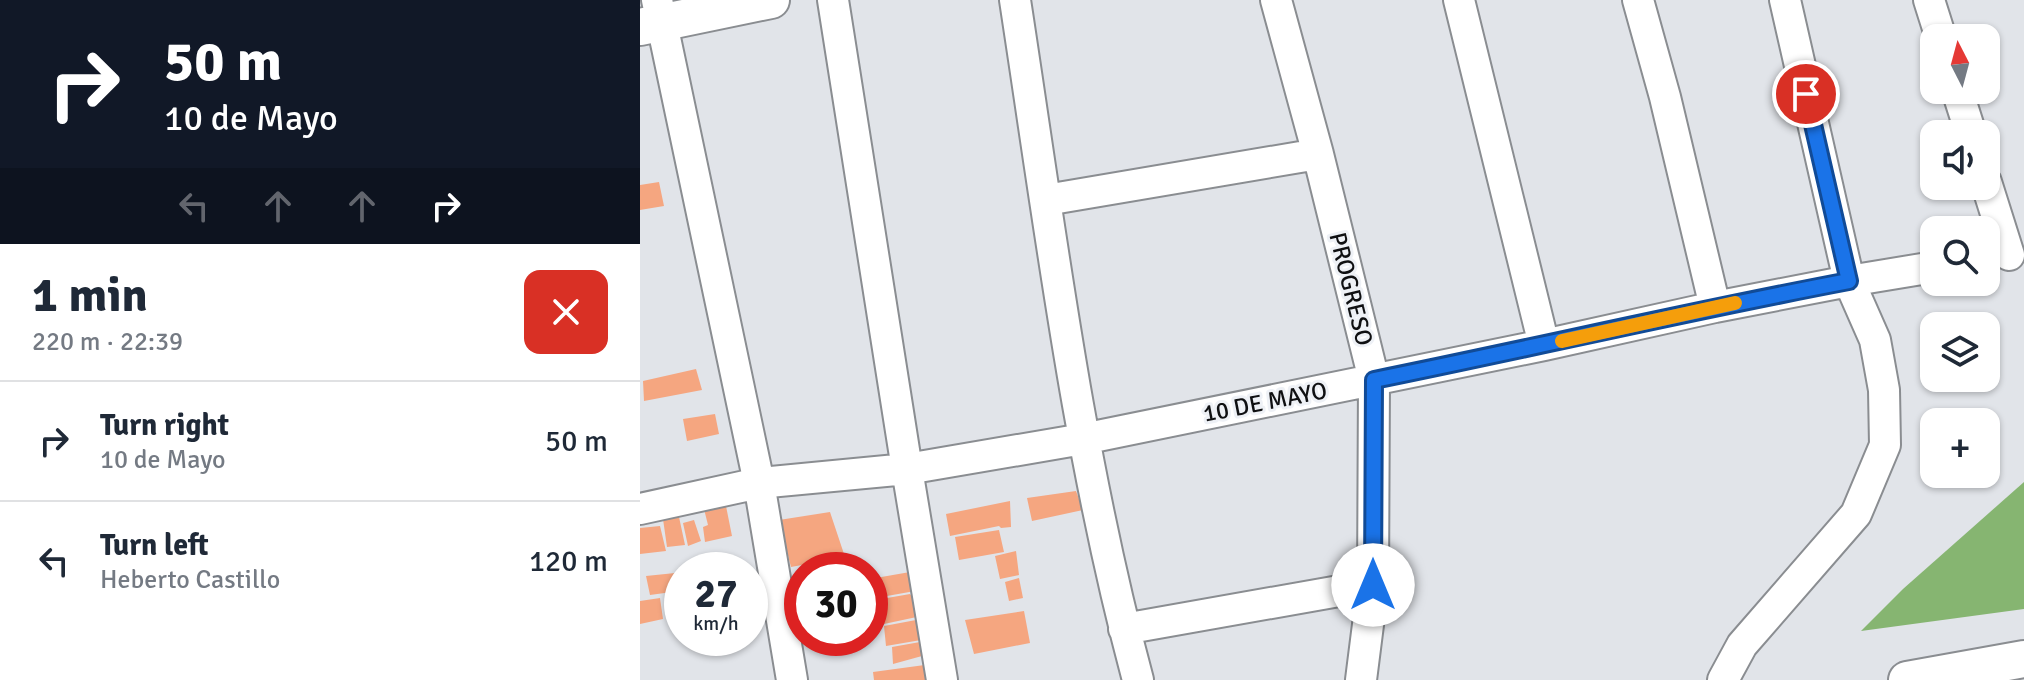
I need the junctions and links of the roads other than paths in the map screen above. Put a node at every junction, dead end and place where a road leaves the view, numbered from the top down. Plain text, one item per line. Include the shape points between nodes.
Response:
1 (771, 0) edge
2 (833, 0) edge
3 (1015, 0) edge
4 (1276, 0) edge
5 (1459, 0) edge
6 (1638, 0) edge
7 (1785, 0) edge
8 (1929, 0) edge
9 (653, 16) edge
10 (1937, 24) edge
11 (1318, 154) junction
12 (1046, 200) junction
13 (1991, 200) edge
14 (2006, 256) edge
15 (1920, 269) edge
16 (1849, 281) junction
17 (1715, 307) junction
18 (1544, 345) junction
19 (1374, 380) junction
20 (1083, 439) junction
21 (907, 469) junction
22 (759, 483) junction
23 (640, 509) edge
24 (1373, 585) junction
25 (1124, 629) junction
26 (2024, 659) edge
27 (792, 680) edge
28 (942, 680) edge
29 (1138, 680) edge
30 (1361, 680) edge
31 (1723, 680) edge
32 (1907, 680) edge

1 - 9 street
2 - 21 street
3 - 12 street
4 - 11 street, PROGRESO
5 - 18 street
6 - 17 street
7 - 16 street
8 - 10 street
9 - 22 street
11 - 12 street
11 - 19 street, PROGRESO
12 - 20 street
13 - 14 street
15 - 16 street, 10 DE MAYO
16 - 17 street, 10 DE MAYO
16 - 31 street via 1875,340 1884,390 1885,445 1856,514 1742,645
17 - 18 street, 10 DE MAYO
18 - 19 street, 10 DE MAYO
19 - 20 street, 10 DE MAYO
19 - 24 street, PROGRESO
20 - 21 street, 10 DE MAYO
20 - 25 street
21 - 22 street, 10 DE MAYO
21 - 28 street
22 - 23 street, 10 DE MAYO
22 - 27 street
24 - 25 street
24 - 30 street, PROGRESO
25 - 29 street
26 - 32 street

